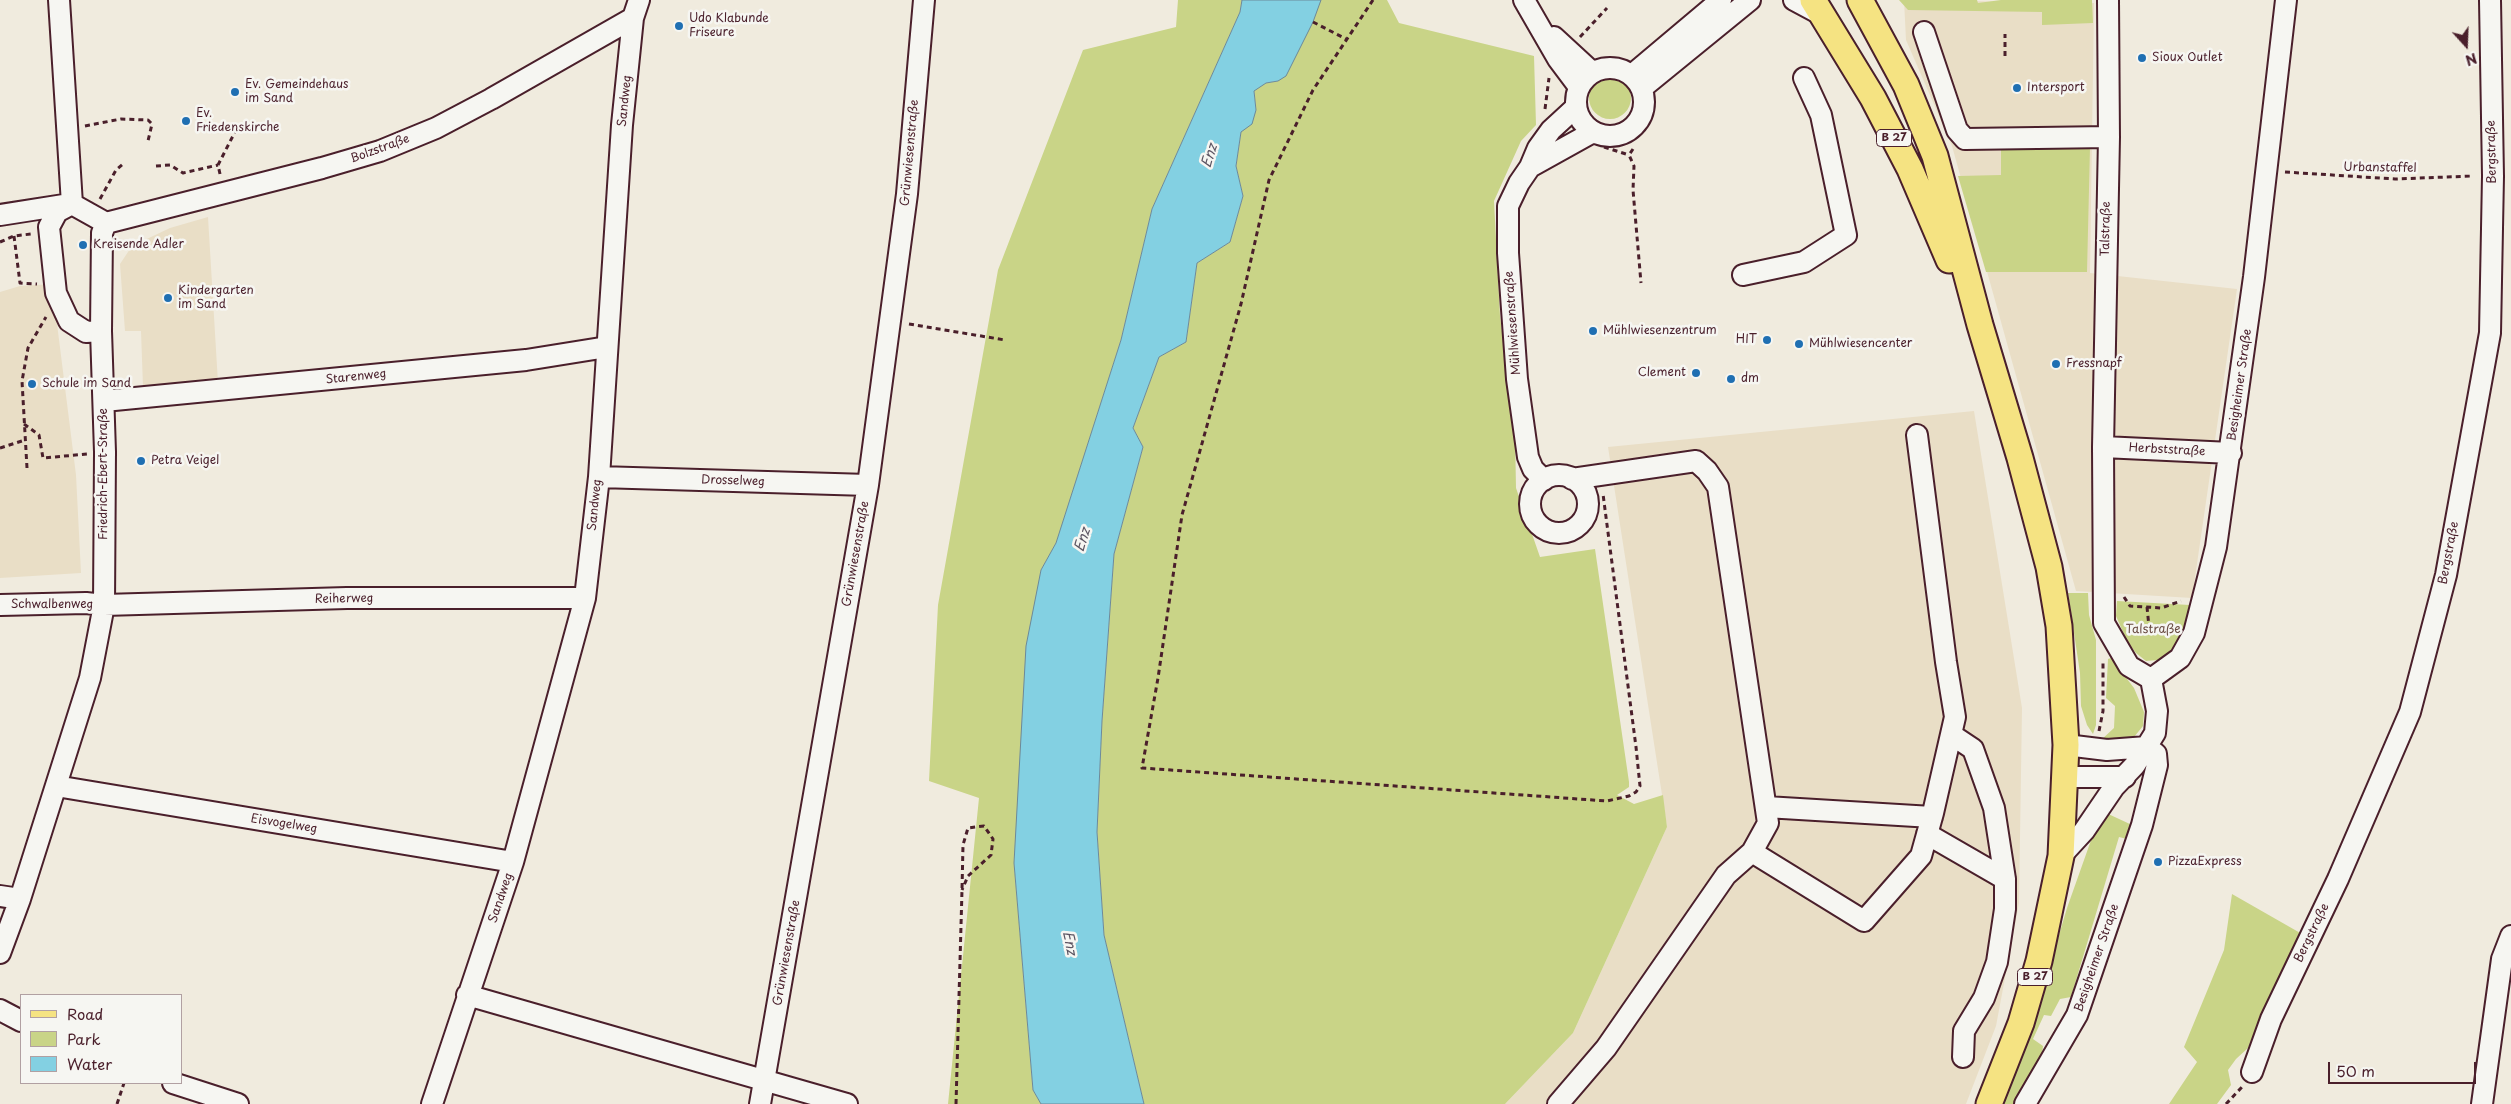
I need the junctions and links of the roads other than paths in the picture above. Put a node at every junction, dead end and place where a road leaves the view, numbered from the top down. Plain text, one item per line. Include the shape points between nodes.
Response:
1 (58, 0) edge
2 (924, 0) edge
3 (1524, 0) edge
4 (1721, 0) edge
5 (1750, 0) edge
6 (1794, 0) edge
7 (1860, 0) edge
8 (2108, 0) edge
9 (2286, 0) edge
10 (2490, 0) edge
11 (1817, 8) edge
12 (636, 9) edge
13 (1538, 22) junction
14 (1924, 32) dead end
15 (1592, 72) junction
16 (1804, 78) dead end
17 (1637, 82) junction
18 (1579, 87) junction
19 (1576, 107) junction
20 (1593, 132) junction
21 (2108, 137) junction
22 (1530, 167) junction
23 (72, 204) junction
24 (0, 215) edge
25 (98, 219) junction
26 (1743, 275) dead end
27 (1980, 325) junction
28 (101, 331) junction
29 (607, 347) junction
30 (104, 402) junction
31 (1917, 435) dead end
32 (2103, 447) junction
33 (2231, 453) junction
34 (598, 477) junction
35 (1572, 479) junction
36 (1544, 480) junction
37 (868, 485) junction
38 (585, 598) junction
39 (0, 605) edge
40 (104, 605) junction
41 (2151, 679) junction
42 (1952, 735) junction
43 (2066, 744) junction
44 (2147, 747) junction
45 (2066, 777) junction
46 (2125, 777) junction
47 (56, 786) junction
48 (2109, 793) junction
49 (2148, 803) junction
50 (1766, 806) junction
51 (1930, 826) junction
52 (1752, 852) junction
53 (2062, 856) junction
54 (513, 862) junction
55 (2005, 879) junction
56 (0, 896) edge
57 (20, 900) junction
58 (2511, 936) edge
59 (0, 953) edge
60 (467, 995) junction
61 (0, 1010) edge
62 (20, 1020) edge
63 (1963, 1057) dead end
64 (2252, 1072) dead end
65 (765, 1082) junction
66 (176, 1084) edge
67 (238, 1104) edge
68 (432, 1104) edge
69 (760, 1104) edge
70 (847, 1104) edge
71 (1558, 1104) edge
72 (1989, 1104) edge
73 (2025, 1104) edge
74 (2482, 1104) edge

1 - 23 street
2 - 37 street, Grünwiesenstraße via 907,194
3 - 13 street
4 - 17 street
5 - 17 street
6 - 11 street
7 - 27 main road, B 27 via 1906,85 1935,156
8 - 21 street, Talstraße
9 - 33 street, Besigheimer Straße
10 - 64 street, Bergstraße via 2493,176 2490,333 2446,575 2410,712 2338,879 2270,1019
11 - 27 main road, B 27 via 1873,98 1910,169
12 - 25 street, Bolzstraße via 491,100 380,151 322,168
12 - 29 street, Sandweg via 622,125
13 - 15 street
13 - 18 street via 1558,59
14 - 21 street via 1957,130 1965,139
15 - 17 street via 1612,67
15 - 18 street
16 - 26 street via 1821,115 1846,235 1804,262
17 - 20 street via 1644,108 1635,125 1615,136
18 - 19 street
19 - 20 street via 1579,117
19 - 22 street, Mühlwiesenstraße via 1551,130
20 - 22 street, Mühlwiesenstraße
21 - 32 street, Talstraße
22 - 36 street, Mühlwiesenstraße via 1508,206 1508,253 1517,379 1528,457 1533,469
23 - 24 street
23 - 25 street
23 - 28 street via 58,212 49,227 56,294 69,321 86,332
25 - 28 street, Friedrich-Ebert-Straße via 102,233
27 - 43 main road, B 27 via 2049,566 2059,626
28 - 30 street, Friedrich-Ebert-Straße
29 - 30 street, Starenweg via 526,360
29 - 34 street, Sandweg
30 - 40 street, Friedrich-Ebert-Straße
31 - 42 street via 1955,717
32 - 33 street, Herbststraße
32 - 41 street, Talstraße via 2104,623 2129,666
33 - 41 street, Besigheimer Straße via 2216,547 2194,633 2180,658
34 - 37 street, Drosselweg
34 - 38 street, Sandweg
35 - 36 street via 1562,476
35 - 36 street via 1584,490 1588,508 1580,525 1563,533 1544,529 1532,514 1532,495
35 - 50 street via 1696,461 1718,487
37 - 65 street, Grünwiesenstraße
38 - 40 street, Reiherweg via 347,598
38 - 54 street, Sandweg
39 - 40 street, Schwalbenweg
40 - 47 street, Friedrich-Ebert-Straße via 90,678
41 - 44 street via 2157,722
42 - 51 street
42 - 55 street via 1973,749 1994,808
43 - 44 street via 2107,750
43 - 45 main road, B 27
44 - 46 street
44 - 49 street, Besigheimer Straße via 2156,754 2157,765
45 - 46 street
45 - 53 main road, B 27
46 - 48 street
47 - 54 street, Eisvogelweg
47 - 57 street, Friedrich-Ebert-Straße
48 - 49 street via 2133,790
48 - 53 street via 2084,831
49 - 73 street, Besigheimer Straße via 2077,1016
50 - 51 street
50 - 52 street via 1768,823
51 - 52 street via 1921,856 1864,921
51 - 55 street
52 - 71 street via 1726,875 1606,1048
53 - 72 main road, B 27 via 2039,961 2021,1024
54 - 60 street, Sandweg
55 - 63 street via 2006,909 1997,962 1984,998 1964,1031
56 - 57 street
57 - 59 street, Friedrich-Ebert-Straße
58 - 74 street via 2502,959
60 - 65 street
60 - 68 street, Sandweg
61 - 62 street
65 - 69 street, Grünwiesenstraße
65 - 70 street
66 - 67 street

